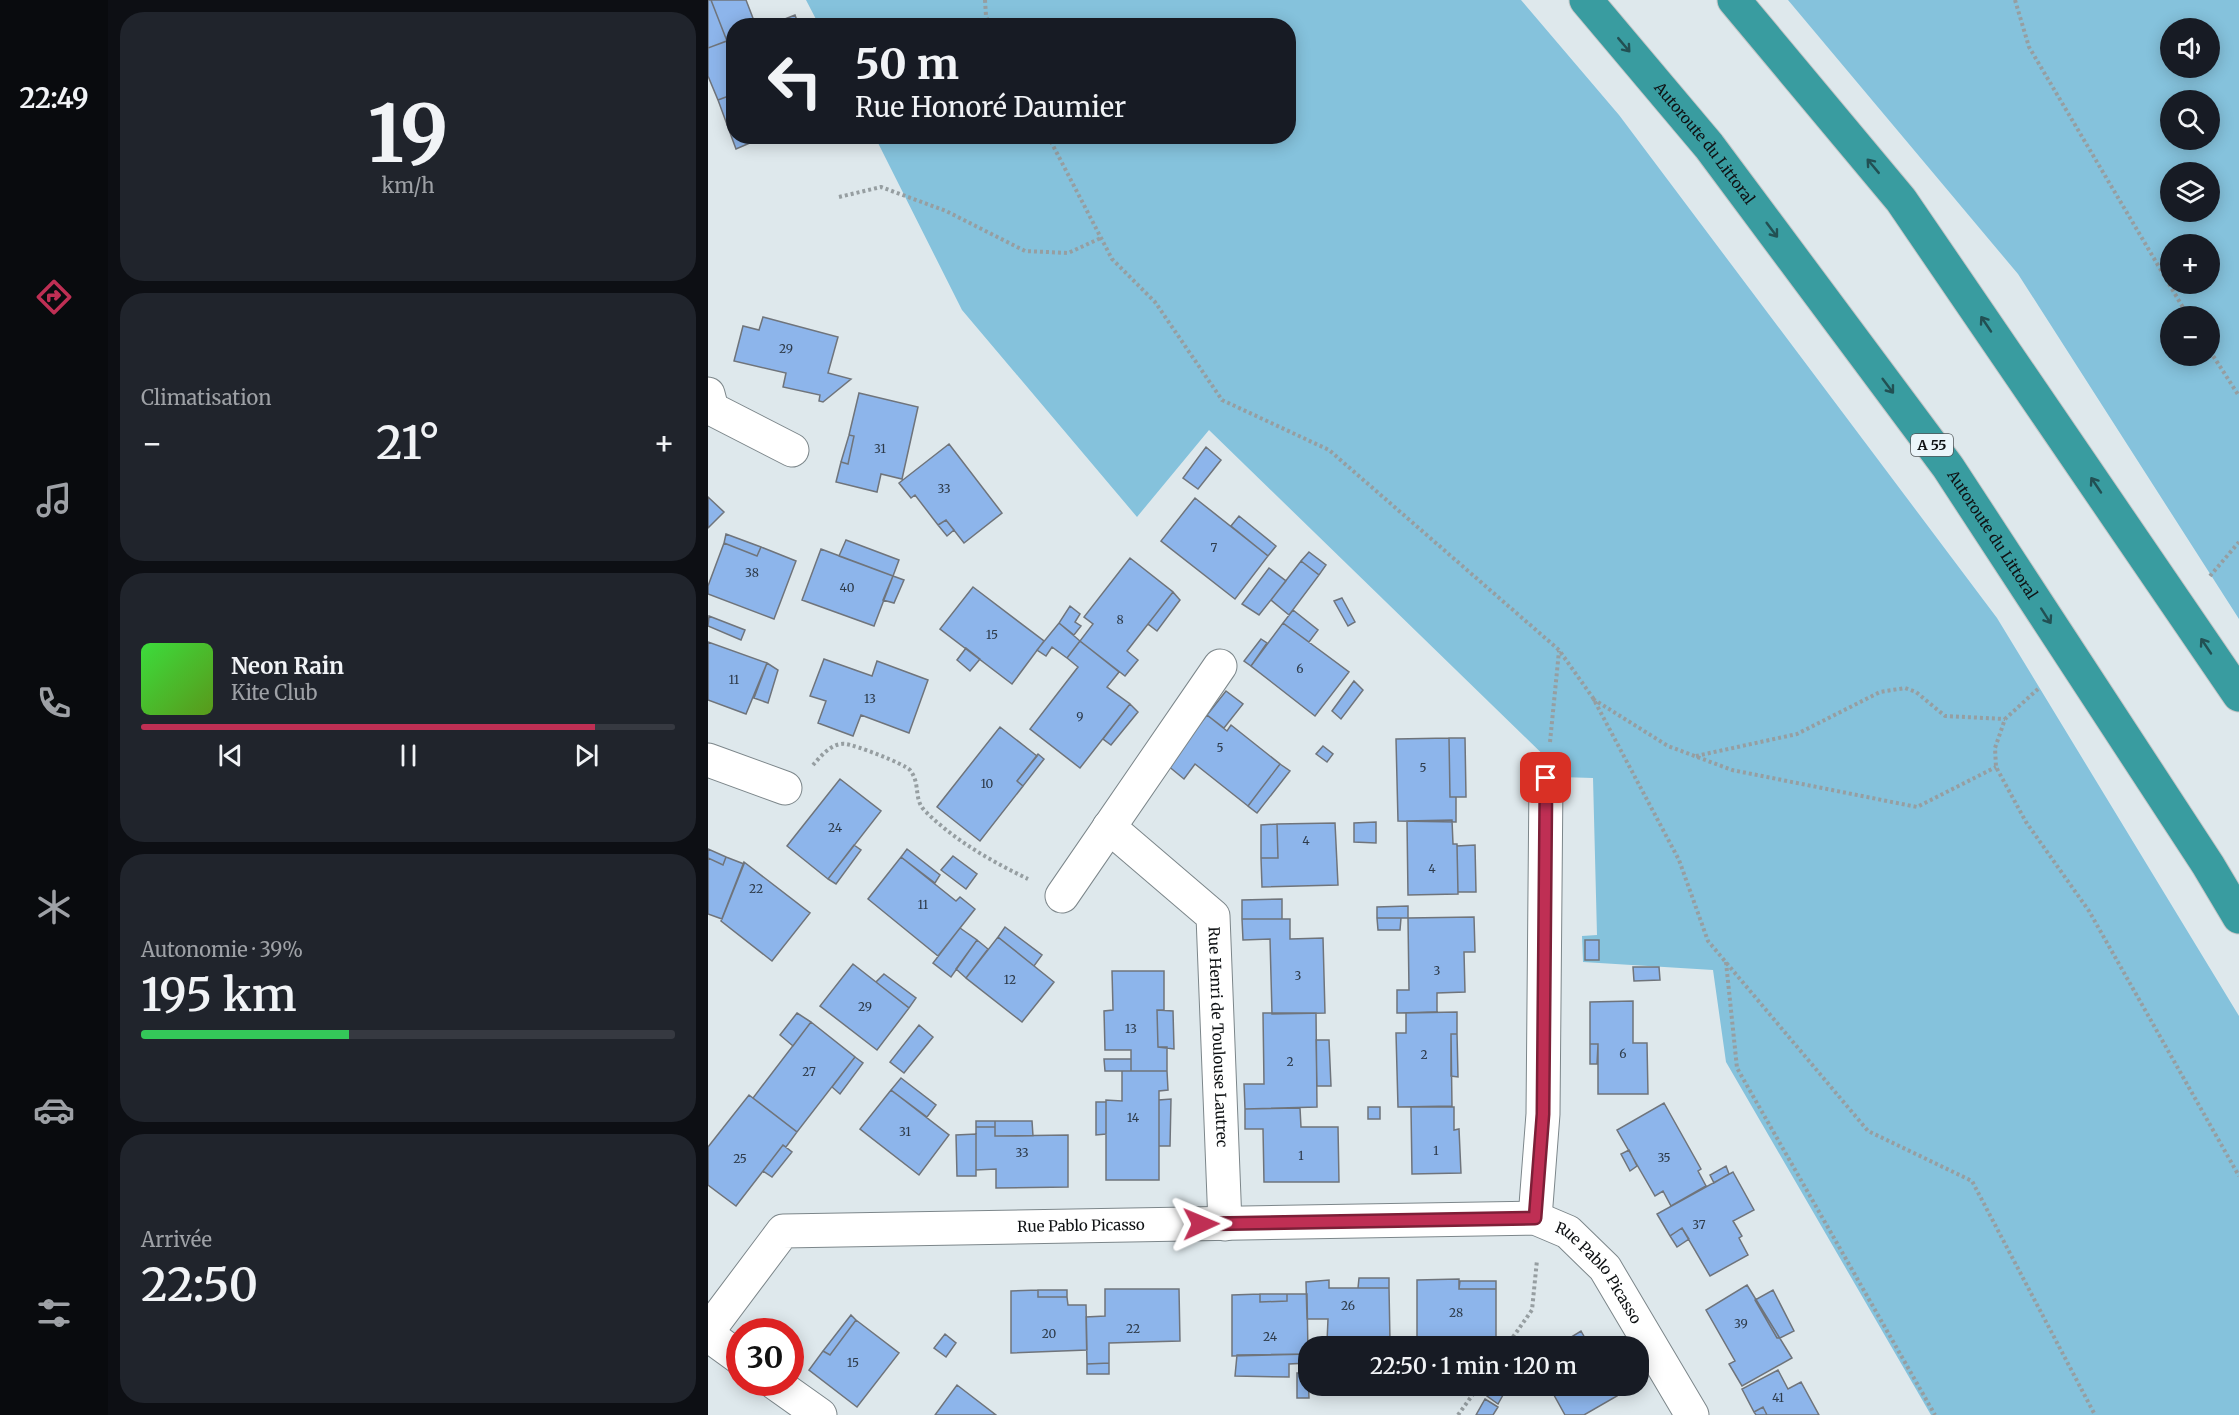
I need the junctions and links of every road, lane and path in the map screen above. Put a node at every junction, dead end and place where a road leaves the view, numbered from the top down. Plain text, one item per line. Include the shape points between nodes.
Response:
1 (985, 0) edge
2 (1586, 0) edge
3 (1734, 0) edge
4 (2015, 0) edge
5 (987, 18) edge
6 (1052, 144) edge
7 (839, 196) dead end
8 (1101, 238) junction
9 (2182, 306) edge
10 (2220, 366) edge
11 (708, 394) edge
12 (2239, 396) edge
13 (792, 450) dead end
14 (2239, 542) edge
15 (2210, 576) dead end
16 (1559, 650) junction
17 (1220, 666) dead end
18 (2038, 689) dead end
19 (2239, 695) edge
20 (1593, 699) junction
21 (2005, 719) junction
22 (1695, 756) junction
23 (708, 760) edge
24 (1996, 767) junction
25 (1546, 778) joint
26 (785, 788) joint
27 (1109, 827) junction
28 (1062, 896) joint
29 (2239, 918) edge
30 (1726, 962) junction
31 (2239, 1176) edge
32 (1535, 1218) junction
33 (1225, 1224) junction
34 (708, 1333) edge
35 (1514, 1336) edge
36 (726, 1347) edge
37 (793, 1396) edge
38 (1472, 1396) edge
39 (820, 1415) edge
40 (1458, 1415) edge
41 (1692, 1415) edge
42 (1935, 1415) edge
43 (2095, 1415) edge

1 - 5 path
2 -> 29 highway, Autoroute du Littoral / A 55 via 1709,146 1948,466
19 -> 3 highway via 1901,200
4 - 9 path via 2029,47
6 - 8 path
7 - 8 path via 881,187 946,211 1025,251 1068,253
8 - 16 path via 1112,260 1155,302 1222,400 1329,450
10 - 12 path
11 - 13 street via 712,409
14 - 15 path
16 - 20 path
16 - 25 path
17 - 27 street
18 - 21 path
20 - 22 path via 1668,746
20 - 30 path via 1679,860 1708,941
21 - 22 path via 1945,716 1916,692 1905,688 1880,692 1797,734
21 - 24 path via 1995,748
22 - 24 path via 1732,771 1917,807
23 - 26 street
24 - 31 path via 2026,822 2089,911
25 - 32 street via 1543,1114
26 - 28 path via 798,782 827,749 845,744 908,767 918,783 917,796 923,809 984,858
27 - 28 street
27 - 33 street, Rue Henri de Toulouse Lautrec via 1213,916
30 - 42 path via 1737,1068
30 - 43 path via 1868,1131 1972,1180
32 - 33 street, Rue Pablo Picasso
32 - 35 path via 1537,1267 1532,1310
32 - 41 street, Rue Pablo Picasso via 1568,1232 1605,1268
33 - 34 street, Rue Pablo Picasso via 783,1231
34 - 36 street
37 - 39 street
38 - 40 path

